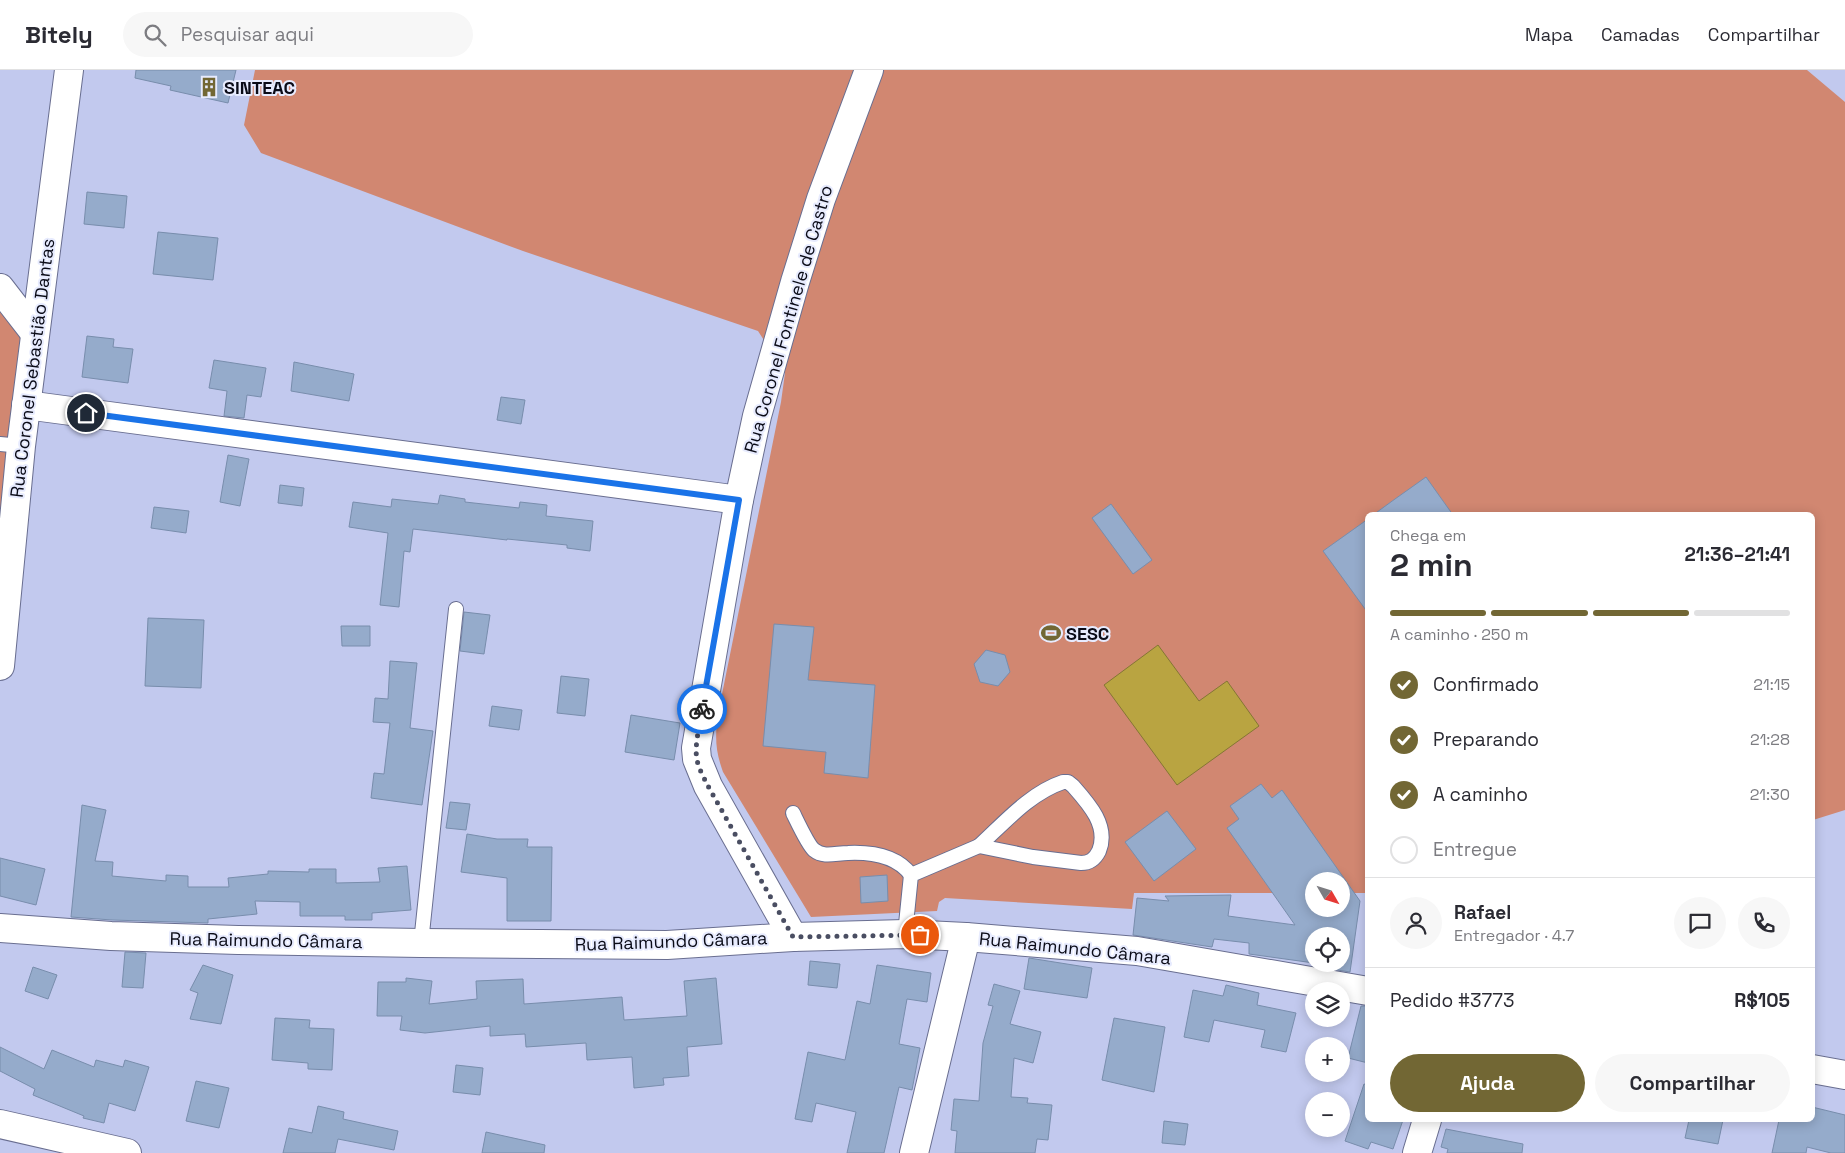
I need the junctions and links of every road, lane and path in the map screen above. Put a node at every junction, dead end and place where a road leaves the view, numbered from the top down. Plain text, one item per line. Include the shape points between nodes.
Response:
1 (69, 70) edge
2 (869, 70) edge
3 (0, 288) edge
4 (34, 332) junction
5 (26, 406) junction
6 (11, 445) edge
7 (739, 500) junction
8 (456, 609) dead end
9 (2, 623) edge
10 (0, 666) edge
11 (793, 813) dead end
12 (979, 846) junction
13 (911, 875) junction
14 (0, 928) edge
15 (905, 934) junction
16 (793, 937) junction
17 (966, 937) junction
18 (421, 943) junction
19 (1365, 990) edge
20 (1815, 1070) edge
21 (1845, 1075) edge
22 (1426, 1122) edge
23 (0, 1124) edge
24 (127, 1153) edge
25 (914, 1153) edge
26 (1417, 1153) edge

1 - 4 street, Rua Coronel Sebastião Dantas
2 - 7 street, Rua Coronel Fontinele de Castro via 821,199 793,291 757,416
3 - 4 street
4 - 5 street, Rua Coronel Sebastião Dantas
5 - 6 street, Rua Coronel Sebastião Dantas
5 - 7 street
6 - 9 street, Rua Coronel Sebastião Dantas
7 - 16 street, Rua Coronel Fontinele de Castro via 702,711 697,759 708,786
8 - 18 lane
9 - 10 street, Rua Coronel Sebastião Dantas
11 - 13 lane via 814,849 825,855 882,856 900,864
12 - 12 lane via 1087,863 1097,855 1103,830 1073,786 1063,782 1040,793
12 - 13 lane
13 - 15 lane
14 - 18 street, Rua Raimundo Câmara via 111,936
15 - 16 street, Rua Raimundo Câmara
15 - 17 street, Rua Raimundo Câmara
16 - 18 street, Rua Raimundo Câmara via 667,945
17 - 19 street, Rua Raimundo Câmara via 1137,951
17 - 25 street
20 - 21 street
22 - 26 street
23 - 24 street

